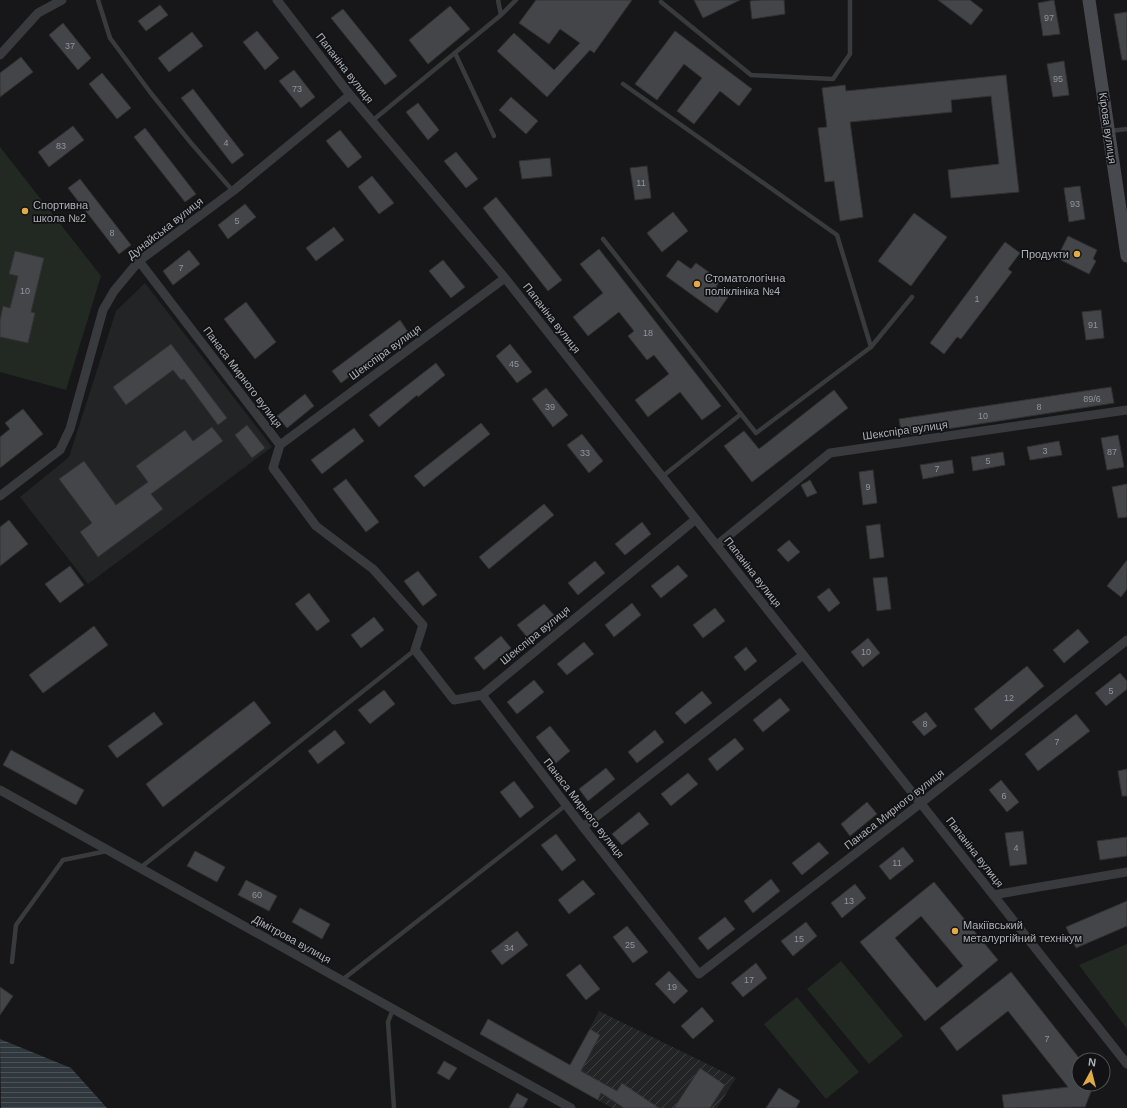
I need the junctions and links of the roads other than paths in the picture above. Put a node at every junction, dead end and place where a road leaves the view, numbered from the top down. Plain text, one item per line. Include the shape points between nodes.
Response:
1 (62, 0) edge
2 (98, 0) edge
3 (277, 0) edge
4 (498, 0) edge
5 (516, 0) edge
6 (850, 0) edge
7 (1089, 0) edge
8 (661, 1) edge
9 (501, 15) junction
10 (455, 53) junction
11 (0, 55) edge
12 (623, 84) dead end
13 (350, 95) junction
14 (372, 121) junction
15 (1127, 129) edge
16 (1108, 131) junction
17 (494, 136) dead end
18 (232, 190) junction
19 (603, 239) dead end
20 (1127, 256) edge
21 (139, 261) junction
22 (505, 278) junction
23 (912, 297) dead end
24 (871, 347) junction
25 (1127, 410) edge
26 (741, 414) junction
27 (280, 445) junction
28 (663, 476) junction
29 (0, 496) edge
30 (696, 518) junction
31 (717, 545) junction
32 (1127, 640) edge
33 (415, 650) junction
34 (803, 655) junction
35 (482, 695) junction
36 (0, 790) edge
37 (921, 803) junction
38 (566, 805) junction
39 (582, 827) junction
40 (108, 850) junction
41 (140, 868) junction
42 (1127, 872) edge
43 (993, 895) junction
44 (12, 962) dead end
45 (341, 980) junction
46 (393, 1009) junction
47 (1127, 1064) edge
48 (394, 1108) edge
49 (571, 1108) edge

1 - 11 street via 38,13
2 - 18 lane via 110,38 186,137
3 - 13 street, Папаніна вулиця
4 - 9 lane
5 - 9 lane
6 - 8 lane via 850,54 833,79 751,75
7 - 16 street, Кірова вулиця
9 - 10 lane
10 - 14 lane
10 - 17 lane
12 - 24 lane via 838,235
13 - 14 street, Папаніна вулиця
13 - 18 street, Дунайська вулиця
14 - 22 street, Папаніна вулиця
15 - 16 lane
16 - 20 street, Кірова вулиця
18 - 21 street, Дунайська вулиця
19 - 26 lane
21 - 27 street, Панаса Мирного вулиця
21 - 29 street, Дунайська вулиця via 114,291 103,310 70,429 60,450
22 - 27 street, Шекспіра вулиця
22 - 28 street, Папаніна вулиця
23 - 24 lane
24 - 26 lane via 756,433
25 - 31 street, Шекспіра вулиця via 830,453
26 - 28 lane
27 - 33 street, Панаса Мирного вулиця via 273,468 316,526 373,569 423,626
28 - 30 street, Папаніна вулиця
30 - 31 street, Папаніна вулиця
30 - 35 street, Шекспіра вулиця
31 - 34 street, Папаніна вулиця
32 - 37 street, Панаса Мирного вулиця
33 - 35 street via 454,700
33 - 41 lane
34 - 37 street, Папаніна вулиця
34 - 39 street
35 - 38 street, Панаса Мирного вулиця
36 - 40 street, Дімітрова вулиця
37 - 39 street, Панаса Мирного вулиця via 699,974
37 - 43 street, Папаніна вулиця
38 - 39 street, Панаса Мирного вулиця
38 - 45 lane
40 - 41 street, Дімітрова вулиця
40 - 44 lane via 63,860 16,925
41 - 45 street, Дімітрова вулиця
42 - 43 street
43 - 47 street, Папаніна вулиця
45 - 46 street, Дімітрова вулиця
46 - 48 lane via 388,1022
46 - 49 street, Дімітрова вулиця

